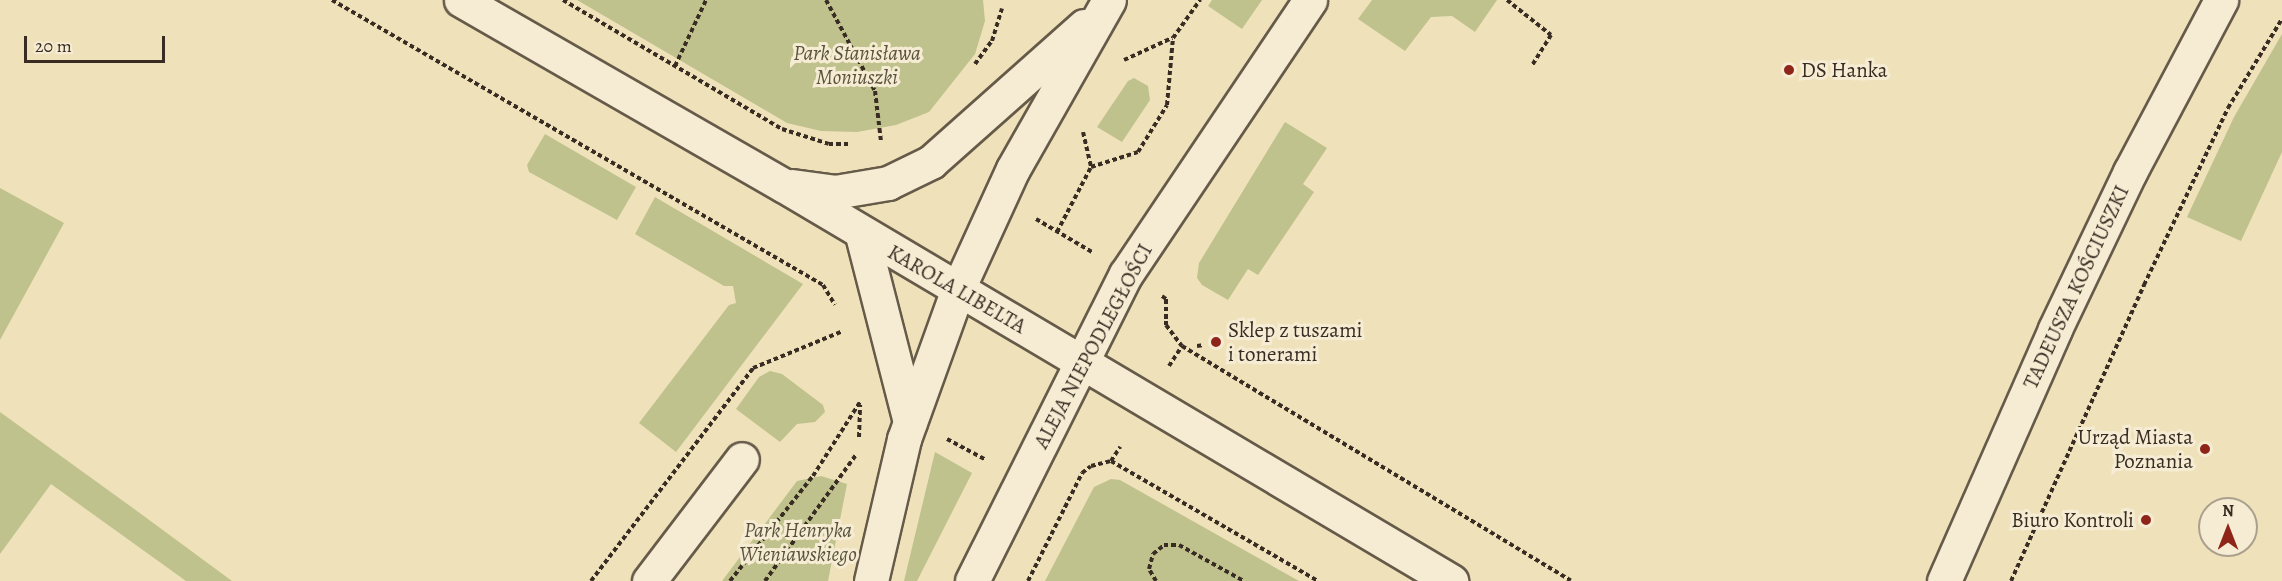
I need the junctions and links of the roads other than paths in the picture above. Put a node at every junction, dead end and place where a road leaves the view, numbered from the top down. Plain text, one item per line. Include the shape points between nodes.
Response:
1 (461, 0) edge
2 (1310, 0) edge
3 (2221, 0) edge
4 (1101, 3) edge
5 (783, 185) junction
6 (862, 235) junction
7 (958, 289) junction
8 (1083, 362) junction
9 (910, 422) junction
10 (742, 459) dead end
11 (648, 581) edge
12 (871, 581) edge
13 (972, 581) edge
14 (1451, 581) edge
15 (1944, 581) edge

1 - 5 street, KAROLA LIBELTA
2 - 8 street, ALEJA NIEPODLEGŁOŚCI via 1132,265
3 - 15 street, TADEUSZA KOŚCIUSZKI via 2125,182
4 - 5 street via 931,162 888,183 835,192
4 - 7 street via 1013,169
5 - 6 street, KAROLA LIBELTA
6 - 7 street, KAROLA LIBELTA
6 - 9 street
7 - 8 street, KAROLA LIBELTA
7 - 9 street
8 - 13 street, ALEJA NIEPODLEGŁOŚCI
8 - 14 street, KAROLA LIBELTA
9 - 12 street
10 - 11 street

